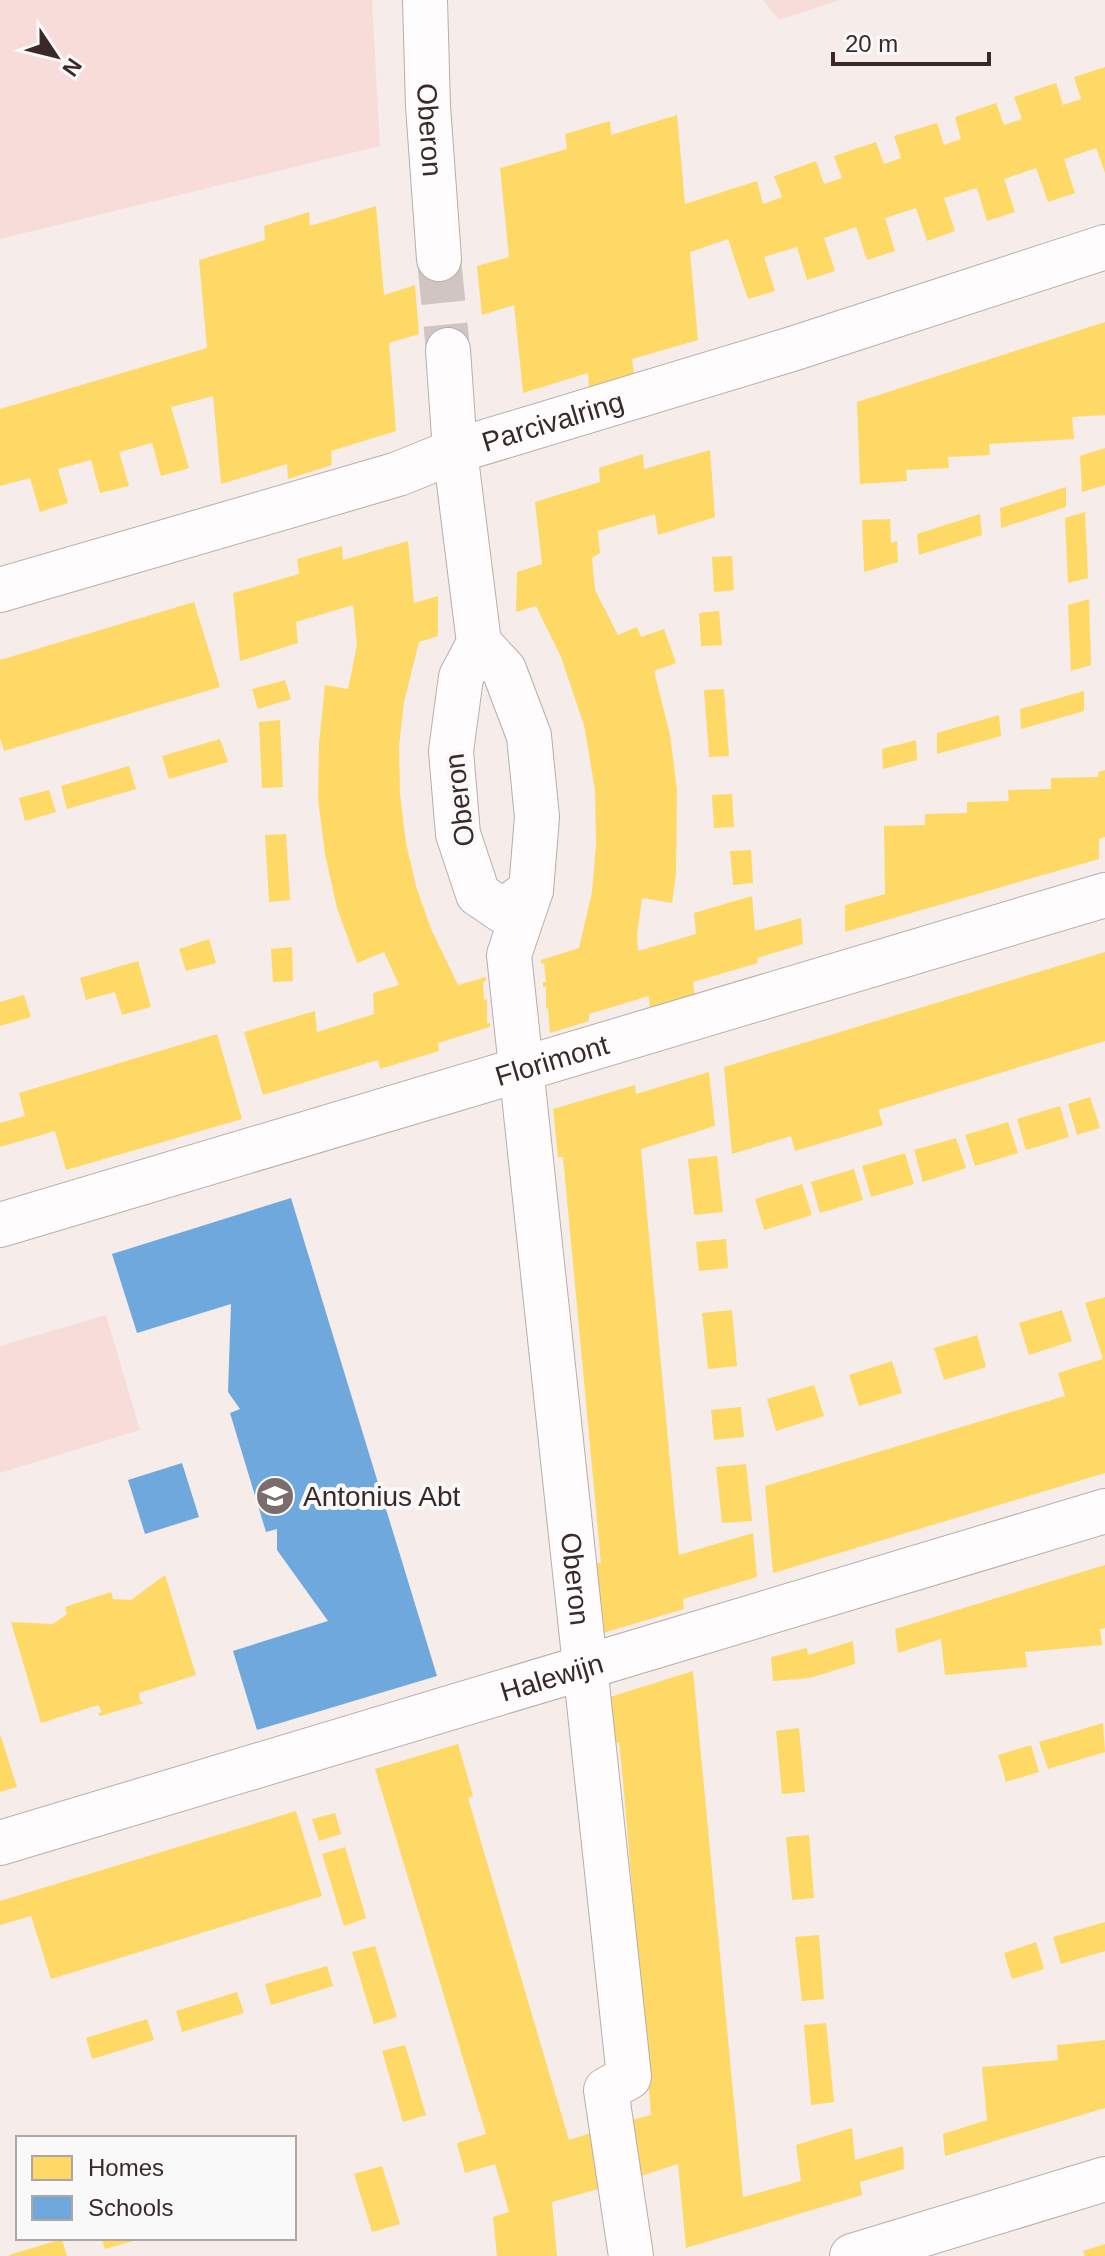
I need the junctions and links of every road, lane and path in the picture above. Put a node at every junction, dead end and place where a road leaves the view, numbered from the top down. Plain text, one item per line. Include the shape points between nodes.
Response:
1 (425, 0) edge
2 (1105, 247) edge
3 (439, 259) tunnel mouth
4 (448, 350) tunnel mouth
5 (455, 451) junction
6 (0, 590) edge
7 (479, 643) junction
8 (531, 890) junction
9 (1105, 895) edge
10 (538, 1063) junction
11 (11, 1222) edge
12 (1105, 1511) edge
13 (597, 1663) junction
14 (0, 1843) edge
15 (1105, 2179) edge
16 (631, 2256) edge
17 (852, 2256) edge

1 - 3 street, Oberon
2 - 5 street, Parcivalring
4 - 5 street
5 - 6 street, Parcivalring via 398,474
5 - 7 street
7 - 8 street, Oberon via 504,670 529,736 537,817
7 - 8 street, Oberon via 461,677 451,751 458,834 478,894 503,911
8 - 10 street, Oberon via 509,955
9 - 10 street, Florimont
10 - 11 street, Florimont
10 - 13 street, Oberon
12 - 13 street, Halewijn
13 - 14 street, Halewijn
13 - 16 street, Oberon via 629,2077 606,2090
15 - 17 street

